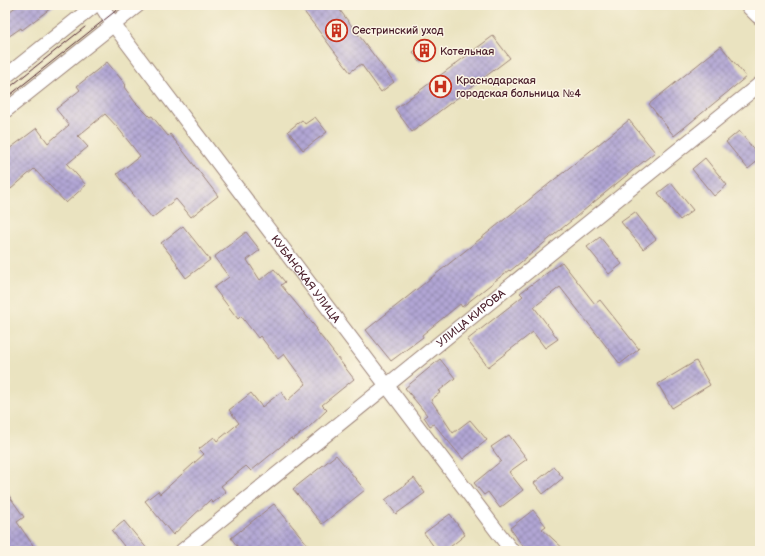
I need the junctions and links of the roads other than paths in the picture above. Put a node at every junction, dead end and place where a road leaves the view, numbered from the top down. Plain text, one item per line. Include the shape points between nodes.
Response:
1 (95, 5) edge
2 (101, 5) edge
3 (138, 5) edge
4 (751, 5) edge
5 (760, 14) edge
6 (114, 24) junction
7 (5, 77) edge
8 (760, 84) edge
9 (5, 111) edge
10 (387, 385) junction
11 (182, 551) edge
12 (512, 551) edge

1 - 7 street
2 - 6 street, КУБАНСКАЯ УЛИЦА
3 - 6 street
4 - 5 street
6 - 9 street
6 - 10 street, КУБАНСКАЯ УЛИЦА
8 - 10 street, УЛИЦА КИРОВА
10 - 11 street, УЛИЦА КИРОВА
10 - 12 street, КУБАНСКАЯ УЛИЦА

